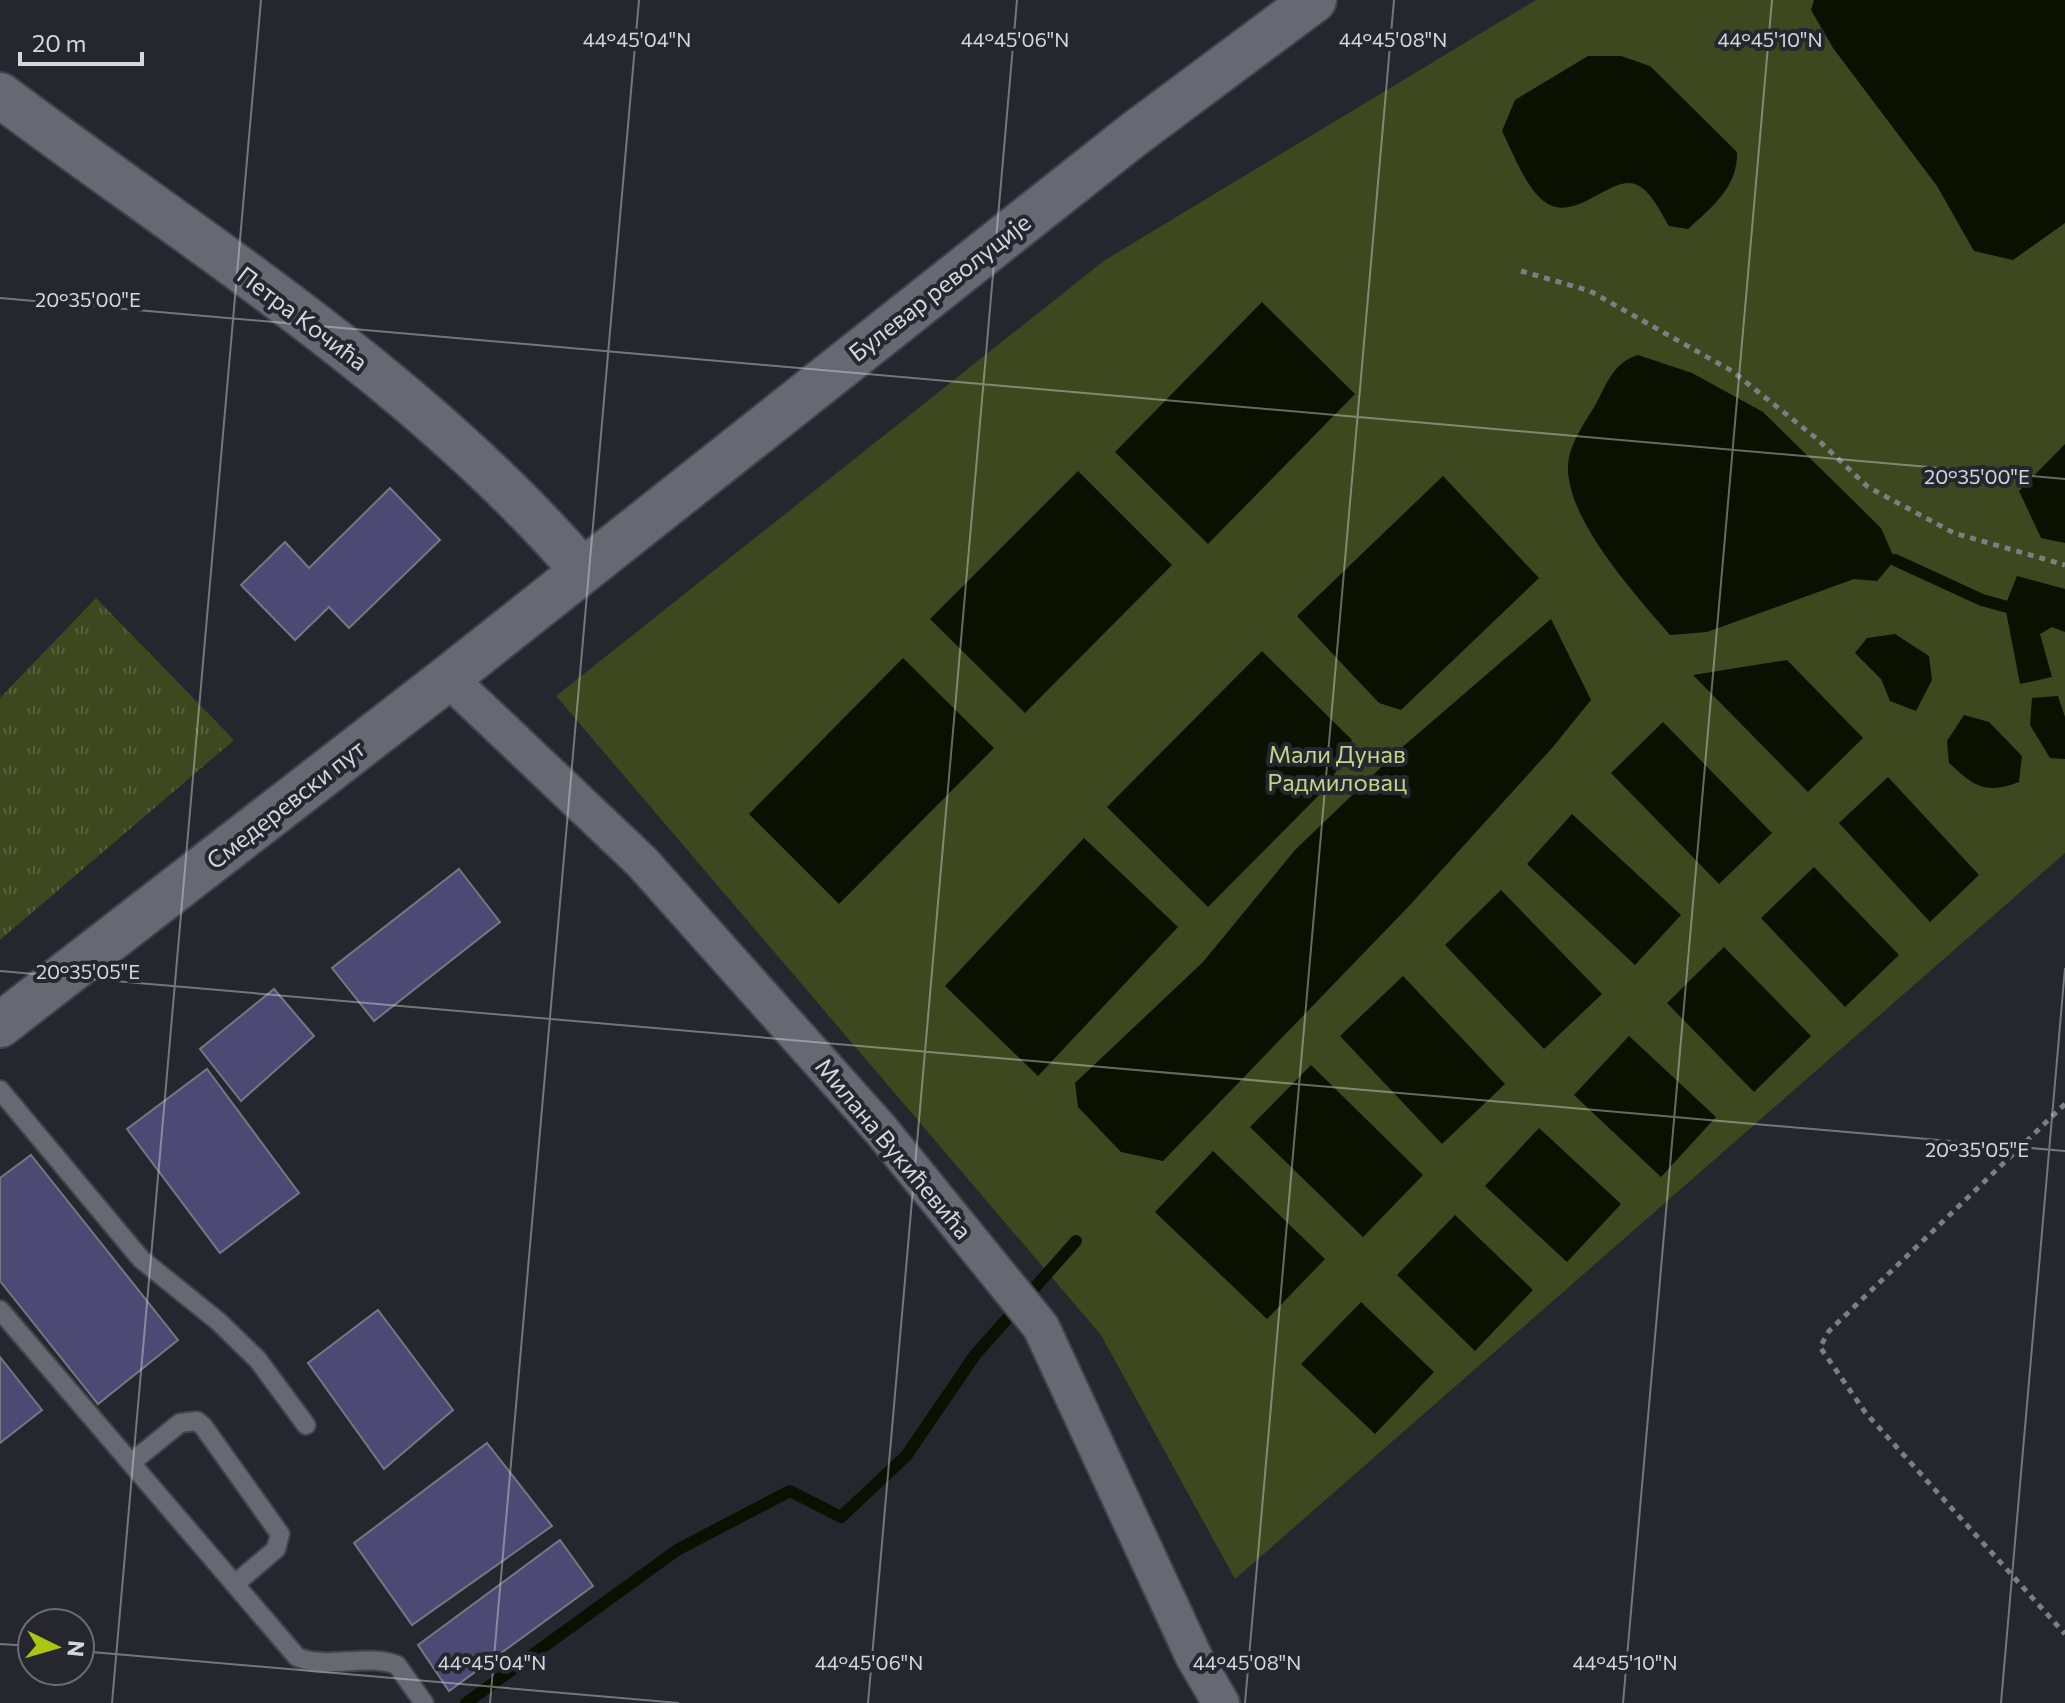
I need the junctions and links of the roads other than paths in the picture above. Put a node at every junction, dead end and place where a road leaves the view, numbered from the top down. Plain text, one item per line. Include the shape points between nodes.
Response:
1 (1314, 0) edge
2 (0, 95) edge
3 (575, 575) junction
4 (448, 678) junction
5 (0, 1025) edge
6 (0, 1090) edge
7 (0, 1310) edge
8 (306, 1425) dead end
9 (132, 1462) junction
10 (235, 1584) junction
11 (424, 1703) edge
12 (1221, 1703) edge

1 - 3 main road, Булевар револуције via 1133,135
2 - 3 main road, Петра Кочића via 320,331 497,477
3 - 4 main road, Смедеревски пут
4 - 5 main road, Смедеревски пут
4 - 12 street, Милана Вукићевића via 642,862 881,1130 1041,1327 1194,1657
6 - 8 lane via 141,1259 258,1360
7 - 9 lane
9 - 10 lane
9 - 10 lane via 180,1423 197,1421 203,1426 280,1534 276,1549
10 - 11 lane via 297,1657 317,1663 377,1660 397,1665

